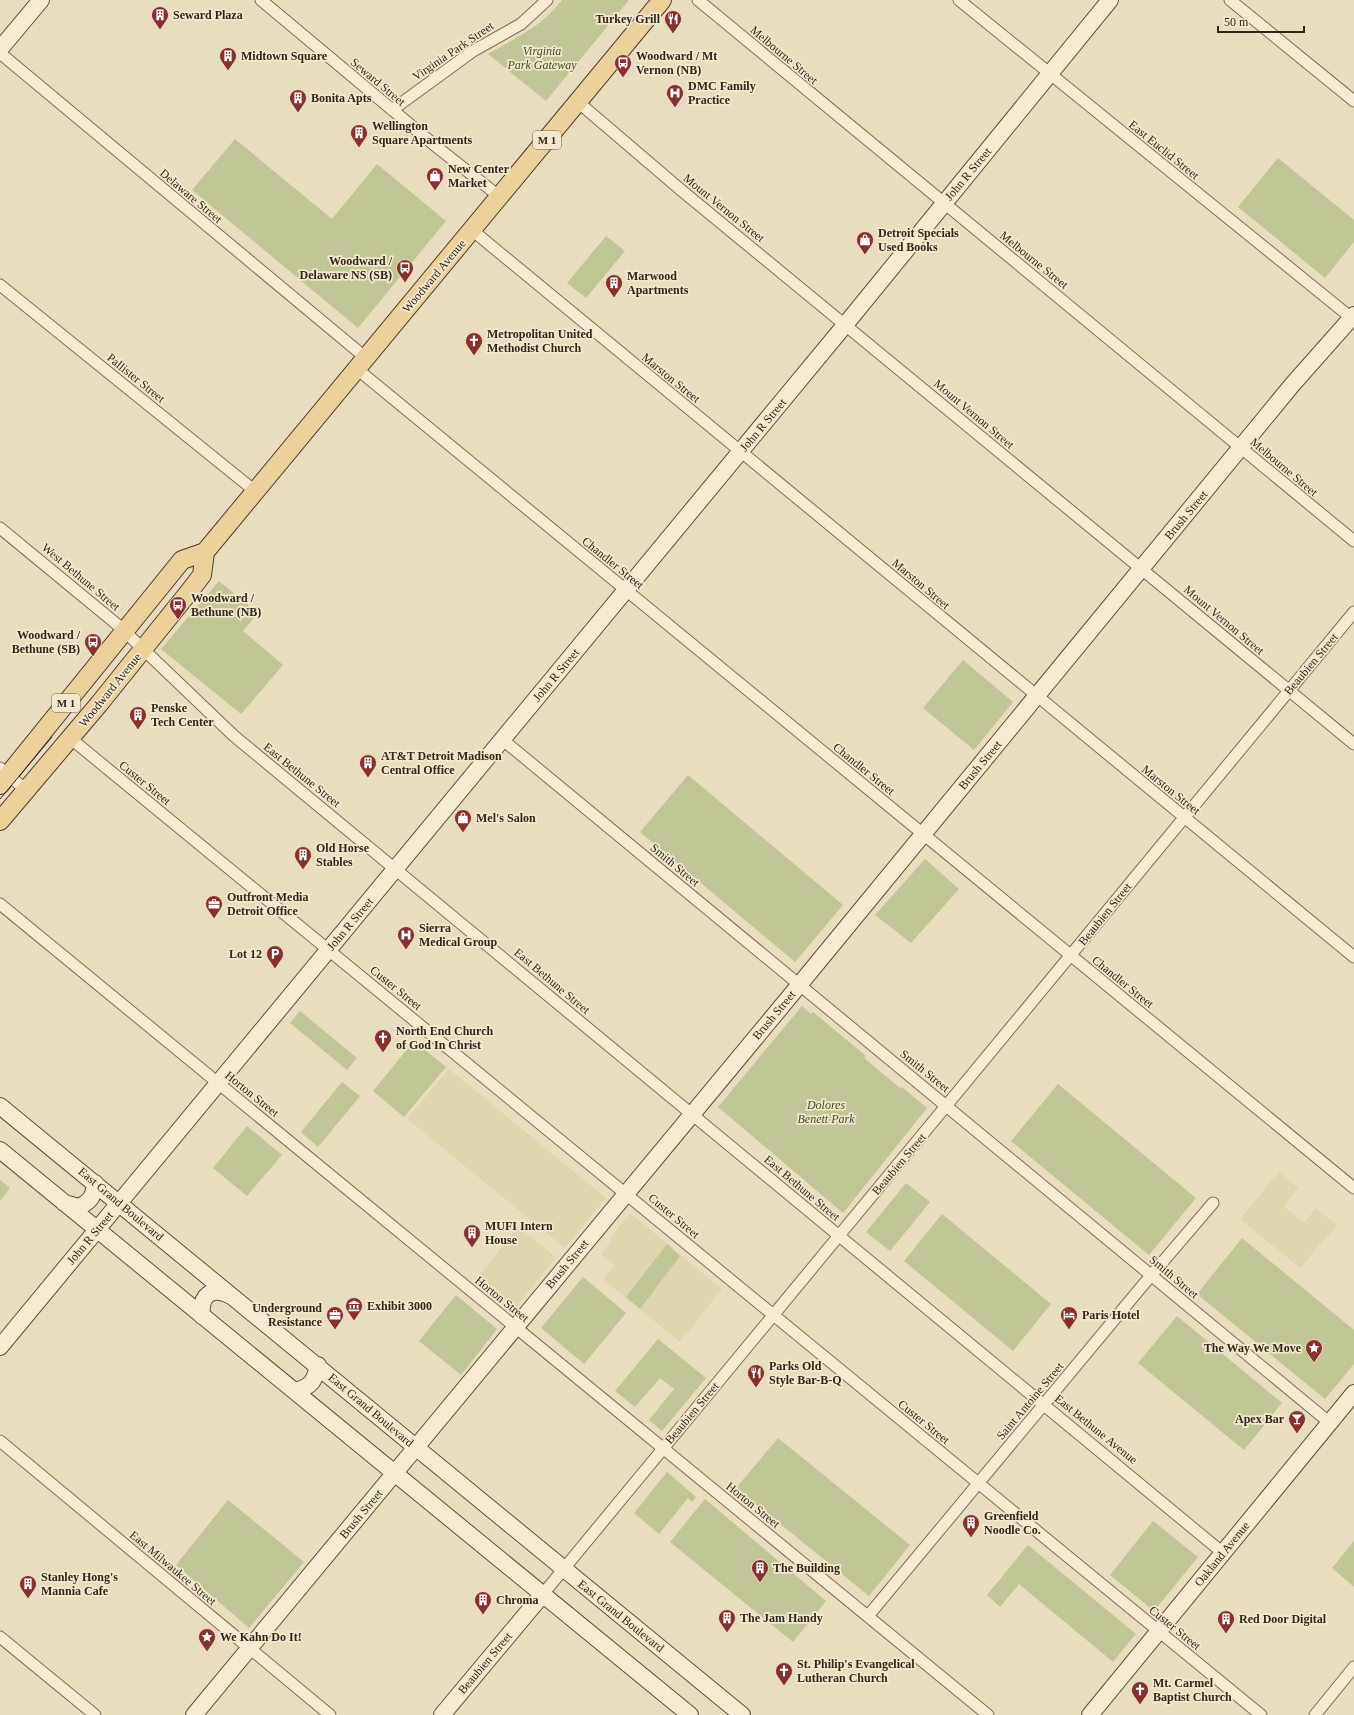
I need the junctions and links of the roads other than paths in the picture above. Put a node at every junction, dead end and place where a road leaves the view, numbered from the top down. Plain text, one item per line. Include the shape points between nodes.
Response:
1 (41, 0) edge
2 (260, 0) edge
3 (547, 0) edge
4 (662, 0) edge
5 (698, 0) edge
6 (959, 0) edge
7 (1110, 0) edge
8 (1230, 0) edge
9 (0, 49) edge
10 (0, 53) edge
11 (1050, 74) junction
12 (1354, 101) edge
13 (578, 102) junction
14 (392, 110) junction
15 (500, 197) junction
16 (944, 203) junction
17 (472, 230) junction
18 (0, 285) edge
19 (1353, 318) edge
20 (845, 325) junction
21 (362, 364) junction
22 (1241, 448) junction
23 (740, 452) junction
24 (255, 491) junction
25 (0, 528) edge
26 (1354, 541) edge
27 (205, 552) junction
28 (1142, 569) junction
29 (626, 590) junction
30 (1354, 612) edge
31 (125, 632) junction
32 (143, 649) junction
33 (1289, 691) junction
34 (1037, 696) junction
35 (70, 738) junction
36 (503, 740) junction
37 (1354, 744) edge
38 (3, 776) edge
39 (26, 790) junction
40 (1185, 818) junction
41 (0, 821) edge
42 (923, 834) junction
43 (395, 869) junction
44 (0, 904) edge
45 (329, 949) junction
46 (1071, 956) junction
47 (1354, 957) edge
48 (799, 985) junction
49 (218, 1083) junction
50 (0, 1106) edge
51 (946, 1106) junction
52 (692, 1114) junction
53 (0, 1150) edge
54 (95, 1183) junction
55 (1354, 1188) edge
56 (626, 1193) junction
57 (64, 1203) junction
58 (119, 1203) junction
59 (1213, 1203) dead end
60 (97, 1230) junction
61 (839, 1235) junction
62 (1151, 1275) junction
63 (234, 1297) junction
64 (774, 1315) junction
65 (202, 1316) junction
66 (516, 1327) junction
67 (0, 1347) edge
68 (318, 1365) junction
69 (295, 1391) junction
70 (1354, 1393) edge
71 (1044, 1404) junction
72 (1330, 1423) junction
73 (0, 1441) edge
74 (416, 1447) junction
75 (663, 1448) junction
76 (395, 1472) junction
77 (978, 1483) junction
78 (1223, 1553) junction
79 (563, 1569) junction
80 (543, 1594) junction
81 (868, 1616) junction
82 (1159, 1632) junction
83 (0, 1637) edge
84 (250, 1648) junction
85 (1354, 1667) edge
86 (94, 1715) edge
87 (194, 1715) edge
88 (330, 1715) edge
89 (442, 1715) edge
90 (690, 1715) edge
91 (742, 1715) edge
92 (988, 1715) edge
93 (1090, 1715) edge
94 (1261, 1715) edge
95 (1315, 1715) edge

1 - 9 street
2 - 14 street, Seward Street
3 - 14 street, Virginia Park Street via 521,24 473,51
4 - 13 main road, Woodward Avenue / M 1
5 - 16 street, Melbourne Street
6 - 11 street, East Euclid Street
7 - 11 street, John R Street
8 - 12 street
10 - 21 street, Delaware Street
11 - 16 street, John R Street
11 - 19 street, East Euclid Street
13 - 15 main road, Woodward Avenue / M 1
13 - 20 street, Mount Vernon Street
14 - 15 street, Seward Street
15 - 17 main road, Woodward Avenue / M 1
16 - 20 street, John R Street
16 - 22 street, Melbourne Street
17 - 21 main road, Woodward Avenue / M 1
17 - 23 street, Marston Street
18 - 24 street, Pallister Street
19 - 22 street, Brush Street via 1292,385
20 - 23 street, John R Street
20 - 28 street, Mount Vernon Street
21 - 24 main road, Woodward Avenue / M 1
21 - 29 street, Chandler Street
22 - 26 street, Melbourne Street
22 - 28 street, Brush Street
23 - 29 street, John R Street
23 - 34 street, Marston Street
24 - 27 main road, Woodward Avenue / M 1
25 - 31 street, West Bethune Street
27 - 31 main road, Woodward Avenue / M 1 via 182,560
27 - 32 main road, Woodward Avenue / M 1 via 202,575
28 - 33 street, Mount Vernon Street
28 - 34 street, Brush Street
29 - 36 street, John R Street
29 - 42 street, Chandler Street
30 - 33 street, Beaubien Street
31 - 32 street, West Bethune Street
31 - 38 main road, Woodward Avenue / M 1
32 - 35 main road, Woodward Avenue / M 1
32 - 43 street, East Bethune Street via 234,736
33 - 37 street, Mount Vernon Street
33 - 40 street, Beaubien Street
34 - 40 street, Marston Street
34 - 42 street, Brush Street
35 - 39 main road, Woodward Avenue / M 1
35 - 45 street, Custer Street
36 - 43 street, John R Street
36 - 48 street, Smith Street
38 - 39 street
39 - 41 main road, Woodward Avenue / M 1
40 - 46 street, Beaubien Street
40 - 47 street, Marston Street
42 - 46 street, Chandler Street
42 - 48 street, Brush Street
43 - 45 street, John R Street
43 - 52 street, East Bethune Street
44 - 49 street, Horton Street
45 - 49 street, John R Street
45 - 56 street, Custer Street
46 - 51 street, Beaubien Street
46 - 55 street, Chandler Street
48 - 51 street, Smith Street
48 - 52 street, Brush Street
49 - 58 street, John R Street
49 - 66 street, Horton Street
50 - 54 street, East Grand Boulevard
51 - 61 street, Beaubien Street
51 - 62 street, Smith Street
52 - 56 street, Brush Street
52 - 61 street, East Bethune Street
53 - 57 street
54 - 57 street via 94,1195 89,1202 79,1207
54 - 58 street, East Grand Boulevard
56 - 64 street, Custer Street
56 - 66 street, Brush Street
57 - 60 street
58 - 60 street, John R Street
58 - 63 street, East Grand Boulevard
59 - 62 street, Saint Antoine Street
60 - 65 street
60 - 67 street, John R Street
61 - 64 street, Beaubien Street
61 - 71 street, East Bethune Avenue
62 - 71 street, Saint Antoine Street
62 - 72 street, Smith Street
63 - 65 street via 222,1291 214,1291 207,1295 201,1308
63 - 68 street, East Grand Boulevard
64 - 75 street, Beaubien Street
64 - 77 street, Custer Street
65 - 69 street
66 - 74 street, Brush Street
66 - 75 street, Horton Street
68 - 69 street via 316,1376 311,1383
68 - 74 street, East Grand Boulevard
69 - 76 street
70 - 72 street, Oakland Avenue
71 - 77 street, Saint Antoine Street
71 - 78 street, East Bethune Avenue
72 - 78 street, Oakland Avenue
73 - 84 street, East Milwaukee Street
74 - 76 street, Brush Street
74 - 79 street, East Grand Boulevard
75 - 79 street, Beaubien Street
75 - 81 street, Horton Street
76 - 80 street
76 - 84 street, Brush Street
77 - 81 street, Saint Antoine Street
77 - 82 street, Custer Street
78 - 82 street, Oakland Avenue
79 - 80 street, Beaubien Street
79 - 91 street, East Grand Boulevard
80 - 89 street, Beaubien Street
80 - 90 street
81 - 92 street, Horton Street
82 - 93 street, Oakland Avenue
82 - 94 street, Custer Street
83 - 86 street
84 - 87 street, Brush Street
84 - 88 street, East Milwaukee Street
85 - 95 street

